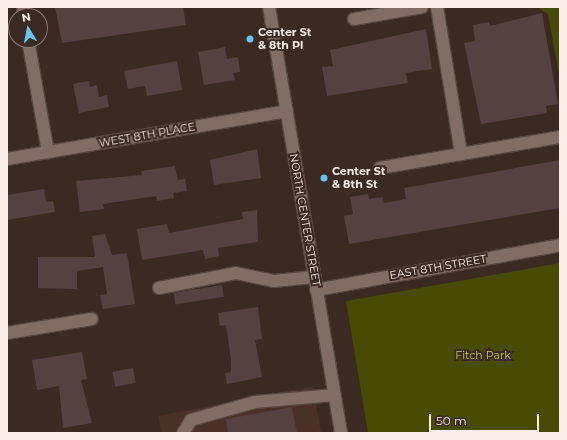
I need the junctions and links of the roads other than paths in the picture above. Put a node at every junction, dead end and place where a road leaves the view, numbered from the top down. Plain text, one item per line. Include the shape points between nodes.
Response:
1 (269, 7) edge
2 (422, 7) edge
3 (437, 7) edge
4 (354, 19) dead end
5 (29, 48) edge
6 (287, 111) junction
7 (560, 137) edge
8 (48, 152) junction
9 (461, 154) junction
10 (7, 159) edge
11 (380, 168) dead end
12 (560, 245) edge
13 (314, 277) junction
14 (159, 288) dead end
15 (316, 290) junction
16 (92, 319) dead end
17 (7, 333) edge
18 (335, 395) junction
19 (183, 433) edge
20 (341, 433) edge

1 - 6 street, NORTH CENTER STREET
2 - 4 street
3 - 9 street
5 - 8 street
6 - 8 street, WEST 8TH PLACE
6 - 13 street, NORTH CENTER STREET
7 - 9 street
8 - 10 street, WEST 8TH PLACE
9 - 11 street
12 - 15 street, EAST 8TH STREET
13 - 14 street via 274,281 236,273
13 - 15 street, NORTH CENTER STREET
15 - 18 street, NORTH CENTER STREET
16 - 17 street
18 - 19 street via 255,402 191,420
18 - 20 street, NORTH CENTER STREET

